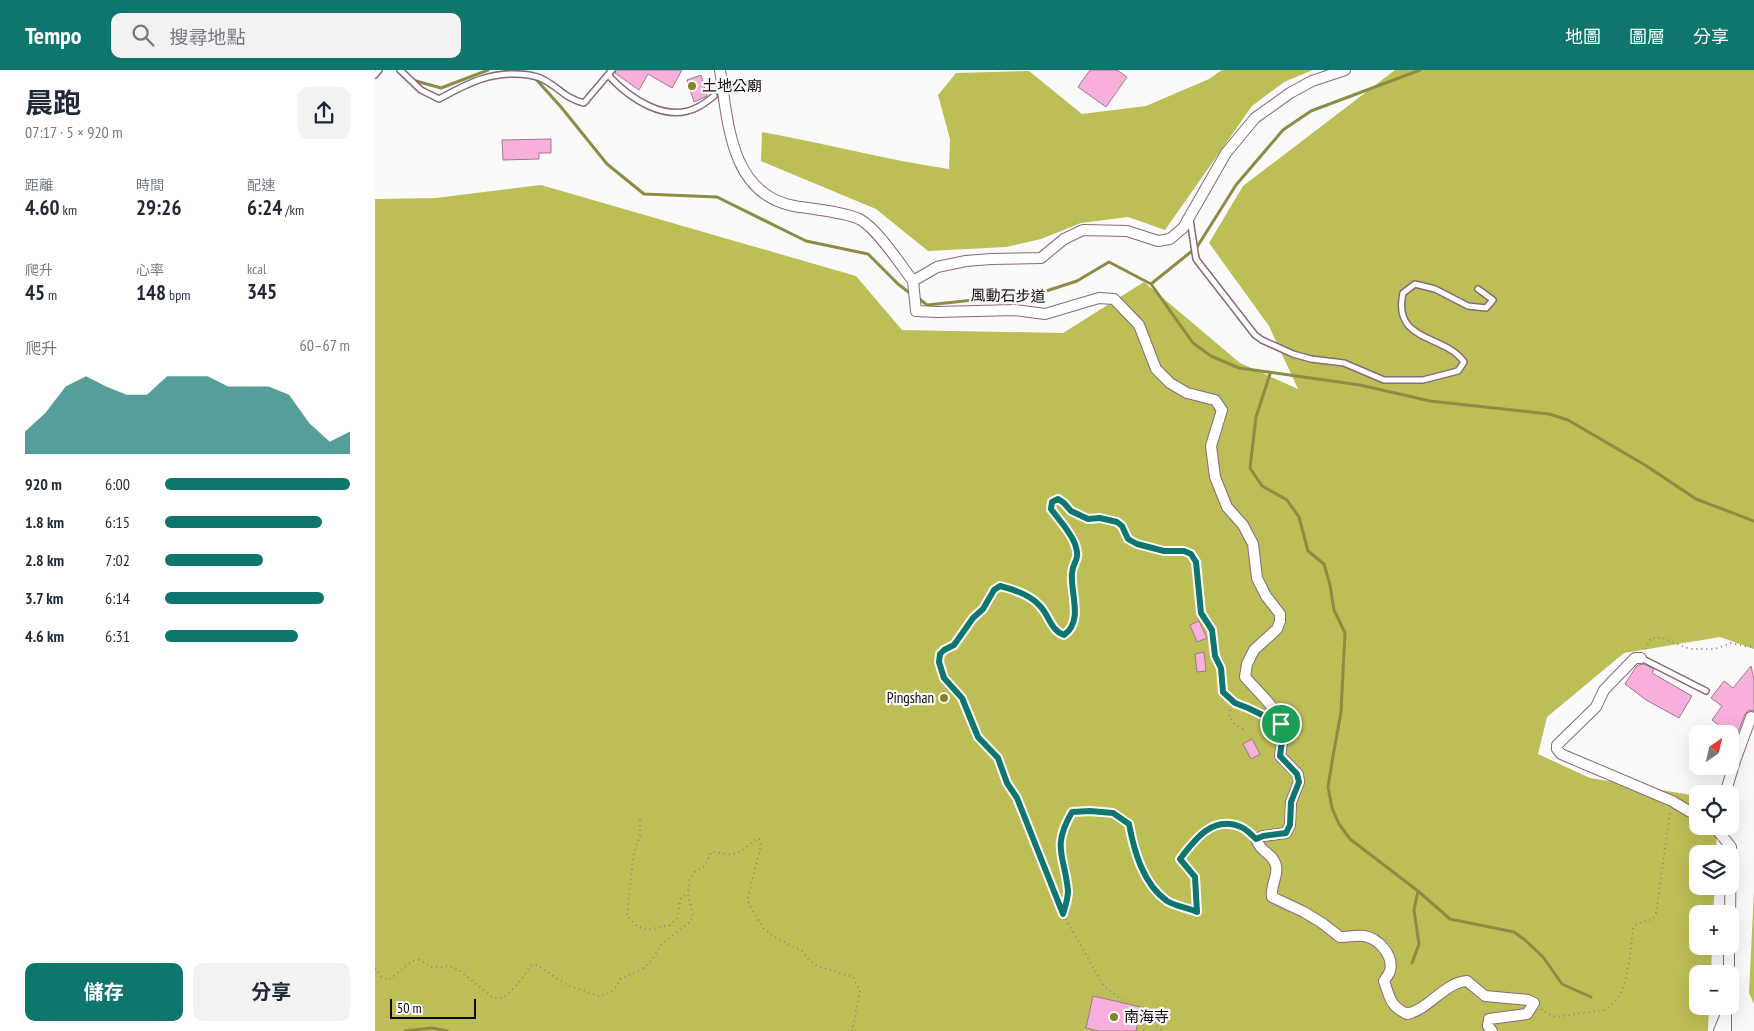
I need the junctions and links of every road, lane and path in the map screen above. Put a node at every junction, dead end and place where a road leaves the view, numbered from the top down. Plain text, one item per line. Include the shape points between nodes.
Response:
1 (379, 70) edge
2 (400, 70) edge
3 (720, 70) edge
4 (1345, 70) edge
5 (610, 72) edge
6 (375, 75) edge
7 (715, 96) dead end
8 (1189, 217) junction
9 (913, 281) junction
10 (1477, 289) dead end
11 (1754, 648) edge
12 (1641, 658) junction
13 (952, 688) junction
14 (1706, 691) dead end
15 (930, 699) dead end
16 (1235, 703) junction
17 (1265, 716) dead end
18 (1751, 717) dead end
19 (1243, 729) dead end
20 (1728, 785) edge
21 (1672, 801) junction
22 (1689, 811) edge
23 (640, 820) dead end
24 (1721, 835) edge
25 (1256, 839) junction
26 (687, 894) junction
27 (1730, 905) edge
28 (1063, 914) junction
29 (375, 968) edge
30 (1534, 1002) junction
31 (1125, 1003) dead end
32 (1724, 1015) edge
33 (1726, 1015) edge
34 (852, 1031) edge
35 (1144, 1031) edge
36 (1164, 1031) edge
37 (1492, 1031) edge
38 (1719, 1031) edge
39 (1726, 1031) edge

1 - 6 lane
2 - 5 lane via 421,90 439,99 495,71 517,71 544,80 572,100 584,104
3 - 9 street via 729,132 739,163 758,188 771,199 786,204 860,219 870,226
4 - 8 street via 1312,81 1255,118 1227,153
5 - 7 lane via 632,98 652,108 677,113 698,108
8 - 9 street via 1183,228 1170,239 1158,241 1127,231 1083,230 1064,239 1041,258 966,261 937,267
8 - 10 lane via 1195,257 1262,340 1293,354 1344,363 1384,380 1423,380 1458,371 1464,362 1459,354 1407,325 1401,304 1403,293 1415,284 1468,306 1487,308 1493,300
9 - 25 street, 風動石步道 via 916,311 1015,310 1045,314 1099,298 1114,299 1139,325 1156,370 1187,393 1215,400 1222,410 1211,446 1215,477 1227,507 1243,525 1253,544 1257,578 1280,614 1281,621 1277,629 1254,650 1245,677 1271,704 1283,732 1280,756 1297,774 1299,782 1291,802 1290,825 1286,833
11 - 12 path via 1731,643 1715,649 1690,649 1663,638 1651,638
12 - 14 lane
12 - 21 street via 1635,658 1604,690 1596,707 1557,745 1557,749 1561,754
13 - 15 path
13 - 16 path via 944,678 940,654 954,645 1000,586 1039,604 1055,630 1064,635 1068,632 1076,610 1071,572 1078,557 1074,543 1051,509 1052,502 1058,499 1071,511 1088,519 1117,522 1128,539 1137,544 1164,551 1184,551 1194,558 1201,613 1212,630 1223,692
13 - 28 path via 962,698 978,737 998,758
16 - 17 path
16 - 19 path via 1229,717
18 - 20 street
21 - 22 street
21 - 30 path via 1655,913 1653,919 1636,924 1633,929 1625,986 1611,1007 1556,1017
23 - 26 path via 627,916 647,930 670,925 677,918 681,898
24 - 27 street via 1731,847
25 - 28 path via 1242,827 1225,823 1208,828 1194,841 1180,859 1195,877 1197,912 1168,901 1155,889 1144,872 1129,824 1113,813 1072,812 1063,828 1060,847 1068,893
25 - 30 street via 1260,849 1274,860 1272,897 1322,922 1340,937 1365,936 1383,947 1390,962 1390,971 1384,981 1396,1009 1407,1014 1414,1012 1459,981 1467,980 1485,996
26 - 29 path via 693,914 690,922 661,945 642,969 620,979 610,993 597,996 569,986 537,965 532,965 499,999 449,966 434,968 412,960 389,980
26 - 34 path via 689,881 705,866 711,852 731,855 759,839 761,845 749,904 763,928 773,936 803,951 817,966 853,977 859,987 860,998
28 - 31 path via 1103,984
30 - 37 street via 1527,1014 1489,1020 1488,1026
32 - 38 street
33 - 39 street
35 - 36 path via 1140,1015

